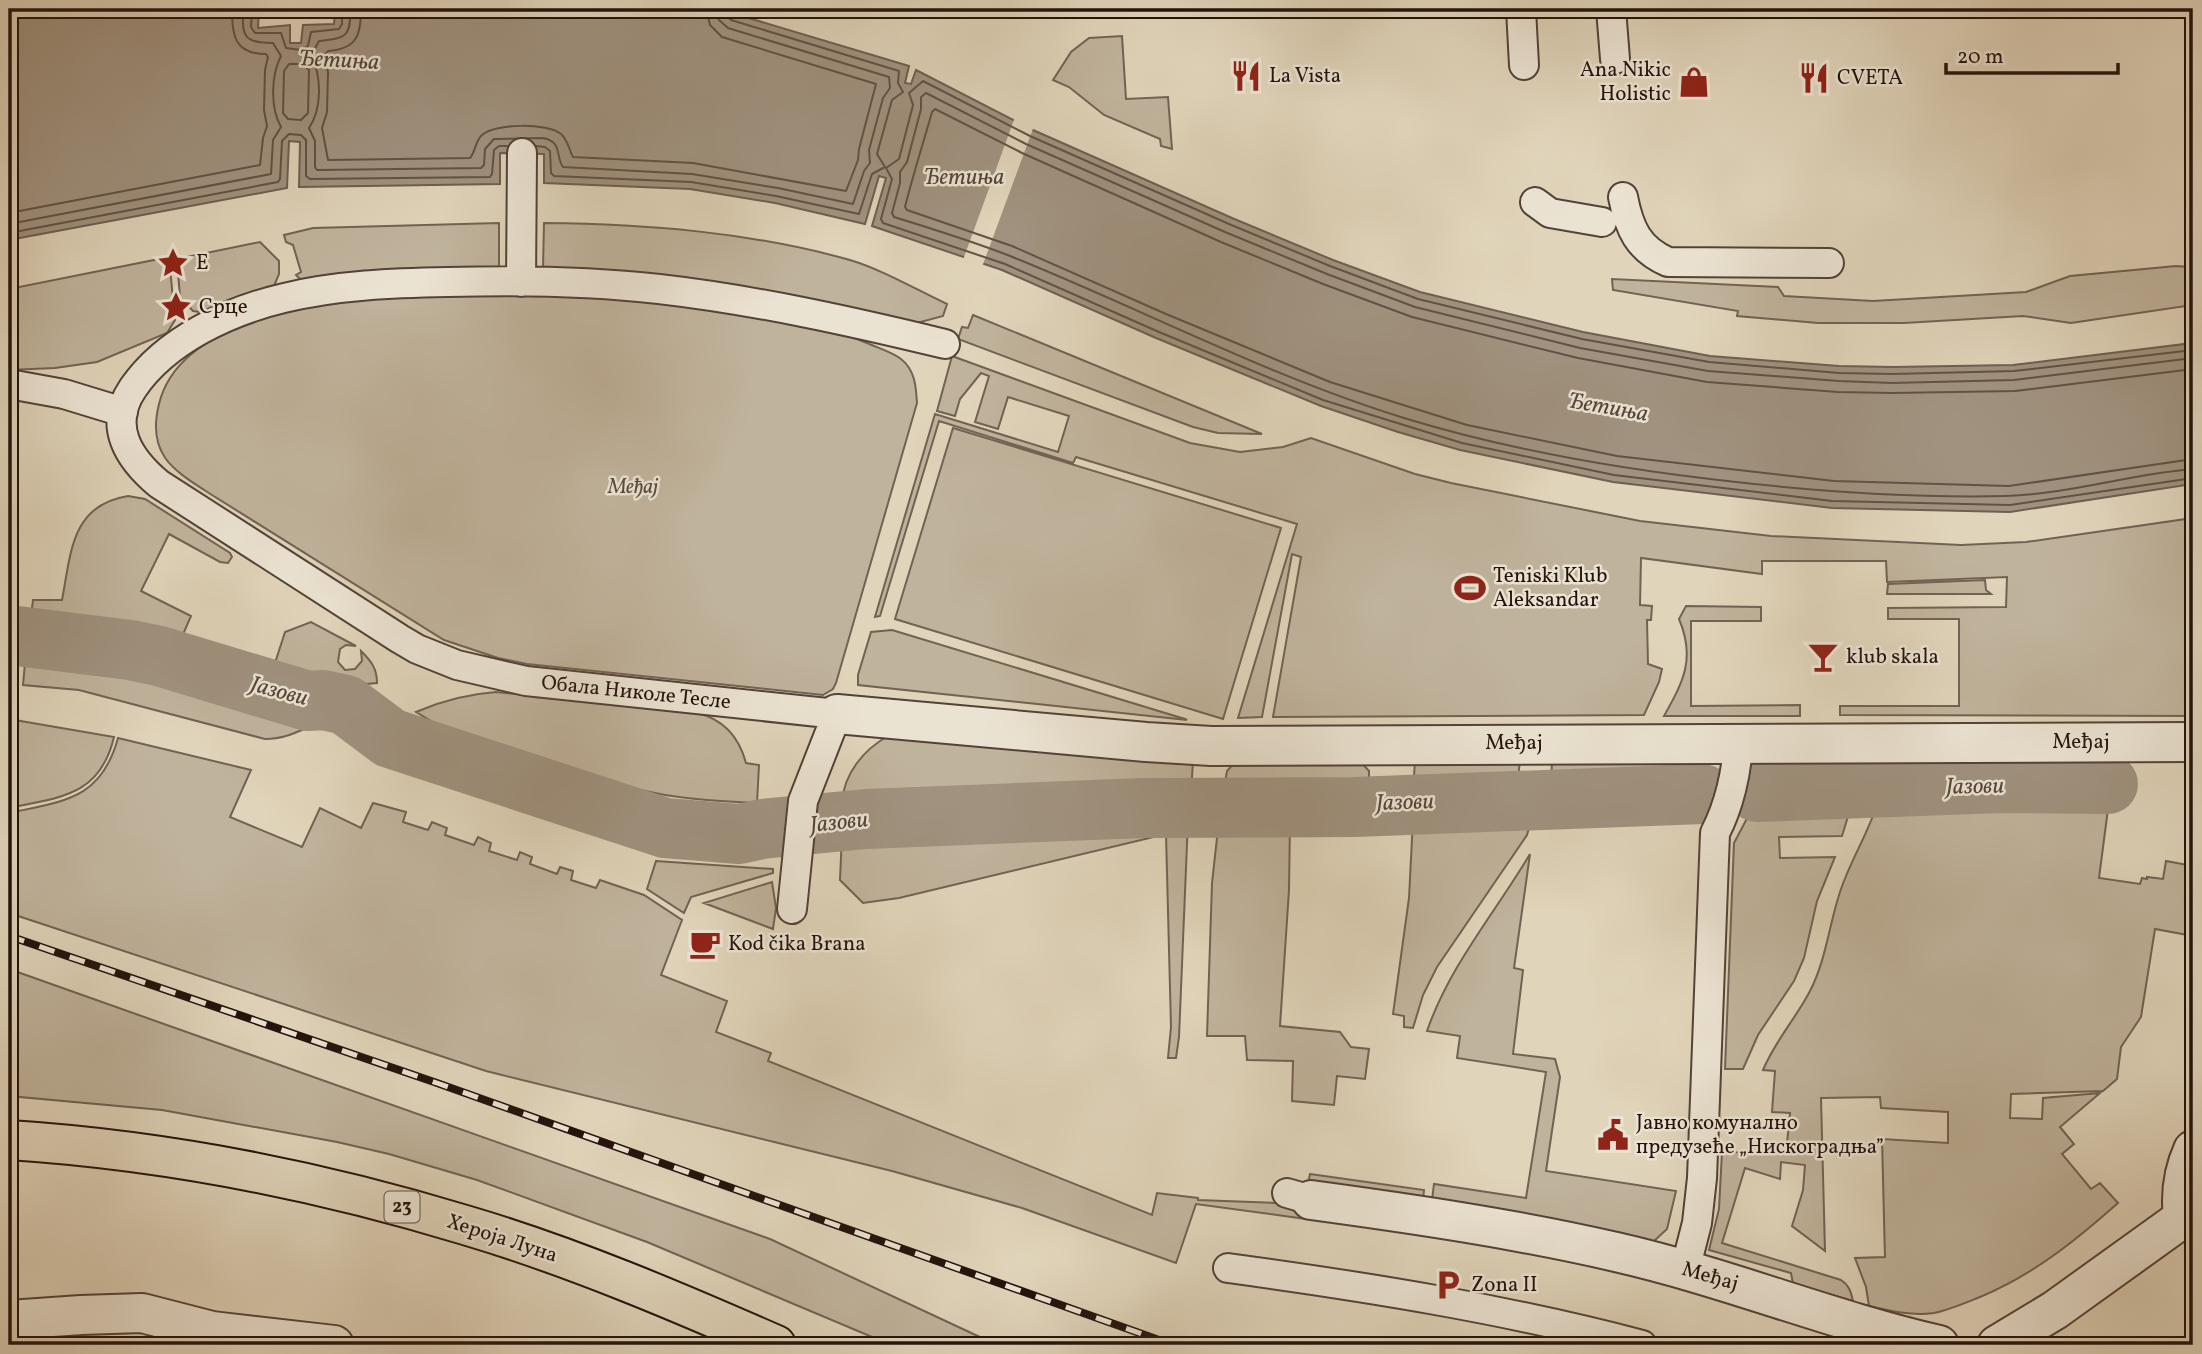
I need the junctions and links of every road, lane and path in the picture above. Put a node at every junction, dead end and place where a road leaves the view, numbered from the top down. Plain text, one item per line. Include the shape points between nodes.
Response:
1 (1521, 9) edge
2 (1611, 9) edge
3 (1615, 59) dead end
4 (1524, 65) dead end
5 (522, 153) dead end
6 (1623, 197) dead end
7 (1535, 202) dead end
8 (1602, 222) dead end
9 (1829, 263) dead end
10 (521, 282) junction
11 (944, 344) dead end
12 (9, 384) edge
13 (123, 412) junction
14 (837, 714) junction
15 (1738, 742) junction
16 (2193, 742) edge
17 (792, 909) dead end
18 (9, 1140) edge
19 (2193, 1150) edge
20 (1299, 1197) dead end
21 (2188, 1220) edge
22 (1228, 1268) dead end
23 (1685, 1270) junction
24 (9, 1320) edge
25 (334, 1345) edge
26 (776, 1345) edge
27 (1642, 1345) edge
28 (1939, 1345) edge
29 (1997, 1345) edge

1 - 4 lane
2 - 3 lane
5 - 10 lane
6 - 9 lane via 1627,219 1638,239 1653,256 1668,262
7 - 8 lane via 1550,213
10 - 11 lane via 572,282 722,298 836,318
10 - 13 lane via 364,286 261,304 207,327 156,361 133,388
12 - 13 lane
13 - 14 lane, Обала Николе Тесле via 123,433 132,457 159,484 400,639 438,658 526,681
14 - 15 street, Међај via 1211,746
14 - 17 lane via 803,801
15 - 16 street, Међај
15 - 23 lane via 1732,825 1715,833 1702,1178
18 - 26 main road, Хероја Луна / 23 via 183,1159 371,1199 467,1225 598,1271
19 - 21 street via 2181,1191
20 - 23 street, Међај via 1530,1234
21 - 29 street
22 - 27 lane via 1414,1295
23 - 28 street, Међај
24 - 25 street via 142,1313 212,1331

